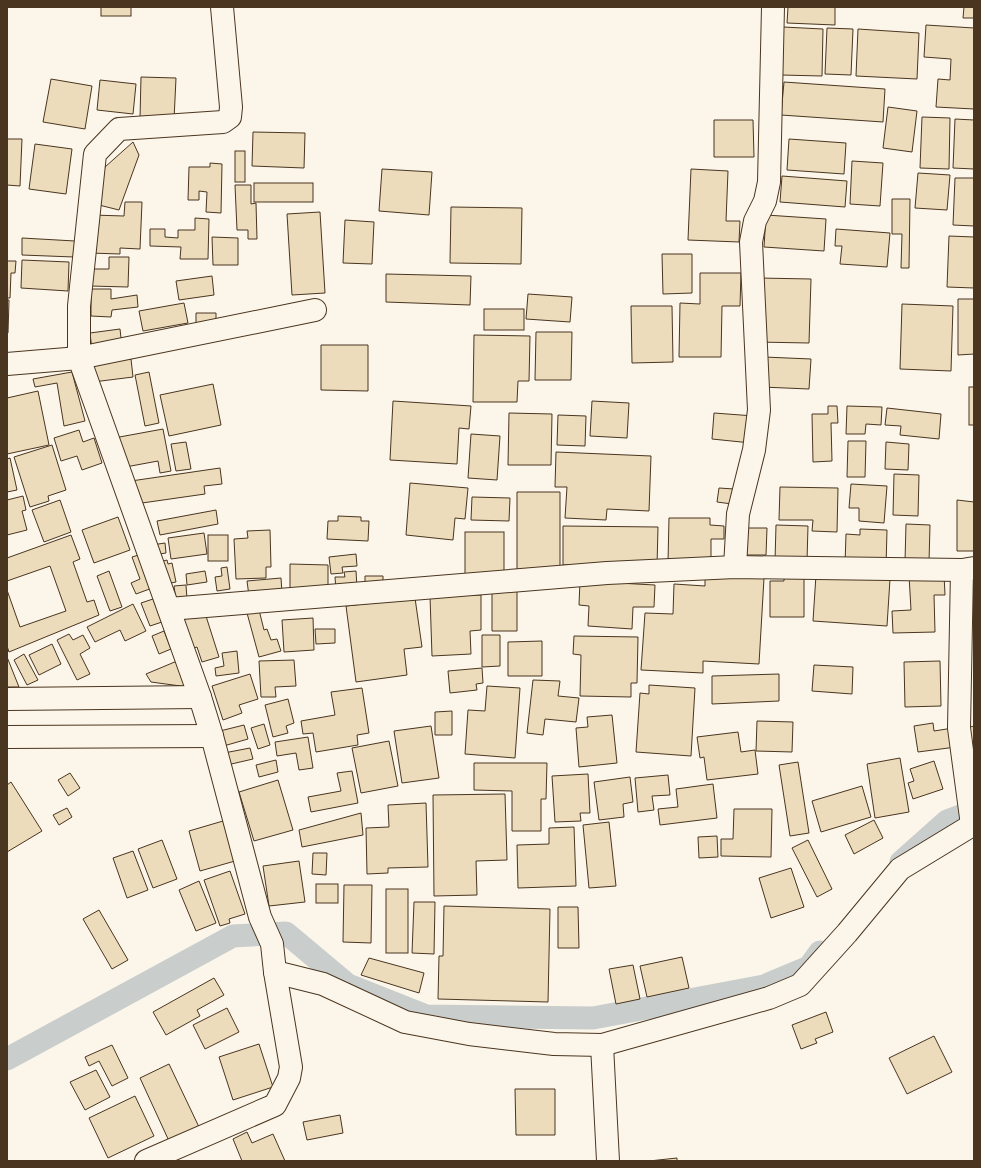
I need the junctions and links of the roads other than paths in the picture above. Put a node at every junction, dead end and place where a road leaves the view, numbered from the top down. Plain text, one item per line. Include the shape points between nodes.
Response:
1 (222, 7) edge
2 (772, 7) edge
3 (315, 310) dead end
4 (79, 358) junction
5 (7, 364) edge
6 (735, 567) junction
7 (968, 569) edge
8 (169, 609) junction
9 (200, 697) junction
10 (7, 699) edge
11 (212, 736) junction
12 (7, 737) edge
13 (973, 824) edge
14 (275, 972) junction
15 (602, 1045) junction
16 (146, 1161) edge
17 (608, 1161) edge

1 - 4 street via 230,117 223,122 119,129 95,154 79,306
2 - 6 street via 769,182 765,201 755,221 751,242 759,410 754,450 738,514
3 - 4 street
4 - 5 street
4 - 8 street
6 - 7 street
6 - 8 street via 607,573
7 - 13 street via 959,728
8 - 9 street
9 - 10 street
9 - 11 street
11 - 12 street
11 - 14 street via 260,917 272,944
13 - 15 street via 900,869 800,985 769,998
14 - 15 street via 323,984 405,1022 469,1034 554,1044
14 - 16 street via 291,1067 289,1078 275,1105
15 - 17 street

